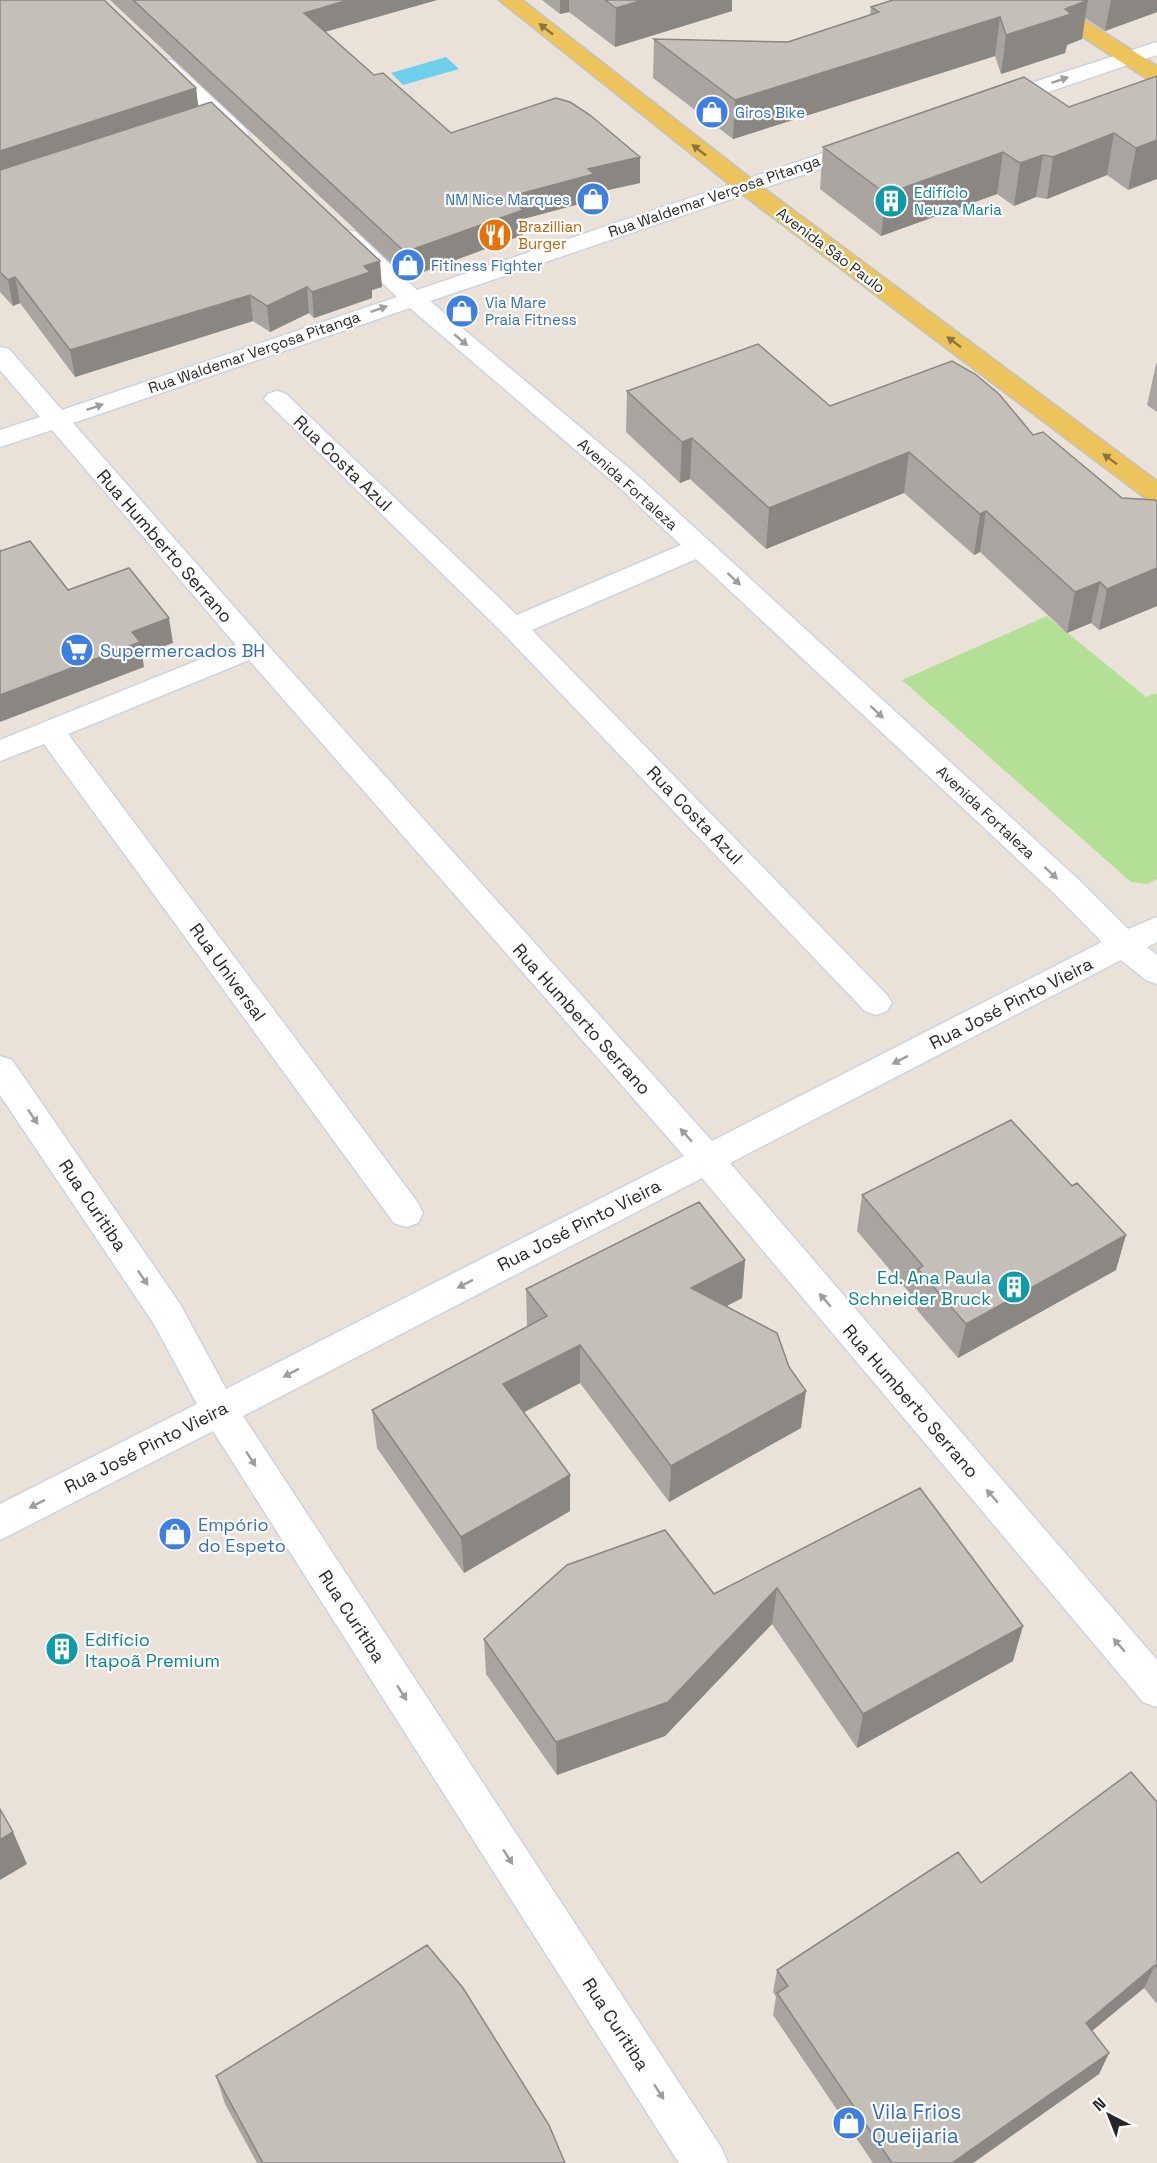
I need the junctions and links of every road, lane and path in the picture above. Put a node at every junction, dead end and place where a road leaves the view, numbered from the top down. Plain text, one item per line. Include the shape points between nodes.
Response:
1 (508, 0) edge
2 (1039, 0) edge
3 (145, 46) edge
4 (1157, 48) edge
5 (1128, 57) junction
6 (1157, 75) edge
7 (970, 110) edge
8 (880, 140) edge
9 (252, 148) edge
10 (746, 186) junction
11 (328, 219) edge
12 (412, 298) junction
13 (0, 354) edge
14 (277, 399) dead end
15 (56, 420) junction
16 (0, 439) edge
17 (1157, 494) edge
18 (699, 547) junction
19 (513, 627) junction
20 (254, 648) junction
21 (50, 731) junction
22 (0, 751) edge
23 (1157, 928) edge
24 (1124, 945) junction
25 (1157, 972) edge
26 (876, 1003) dead end
27 (0, 1069) edge
28 (707, 1159) junction
29 (406, 1213) dead end
30 (219, 1410) junction
31 (0, 1523) edge
32 (1155, 1682) edge
33 (705, 2163) edge

10 -> 1 main road, Avenida São Paulo
2 - 5 main road
3 - 9 street via 208,120
4 - 5 street
5 - 6 main road
7 -> 5 street
8 - 10 street, Rua Waldemar Verçosa Pitanga
10 - 12 street, Rua Waldemar Verçosa Pitanga
17 -> 10 main road, Avenida São Paulo
11 - 12 street, Avenida Fortaleza
15 -> 12 street, Rua Waldemar Verçosa Pitanga
12 -> 18 street, Avenida Fortaleza via 628,481
13 - 15 street, Rua Humberto Serrano
14 - 19 street, Rua Costa Azul
15 - 16 street, Rua Waldemar Verçosa Pitanga
15 - 20 street, Rua Humberto Serrano
18 - 19 street
18 -> 24 street, Avenida Fortaleza
19 - 26 street, Rua Costa Azul
20 - 21 street
28 -> 20 street, Rua Humberto Serrano
21 - 22 street
21 - 29 street, Rua Universal
23 - 24 street, Rua José Pinto Vieira
24 - 25 street, Avenida Fortaleza
24 -> 28 street, Rua José Pinto Vieira
27 -> 30 street, Rua Curitiba via 167,1314
28 -> 30 street, Rua José Pinto Vieira
32 -> 28 street, Rua Humberto Serrano
30 -> 31 street, Rua José Pinto Vieira
30 -> 33 street, Rua Curitiba

